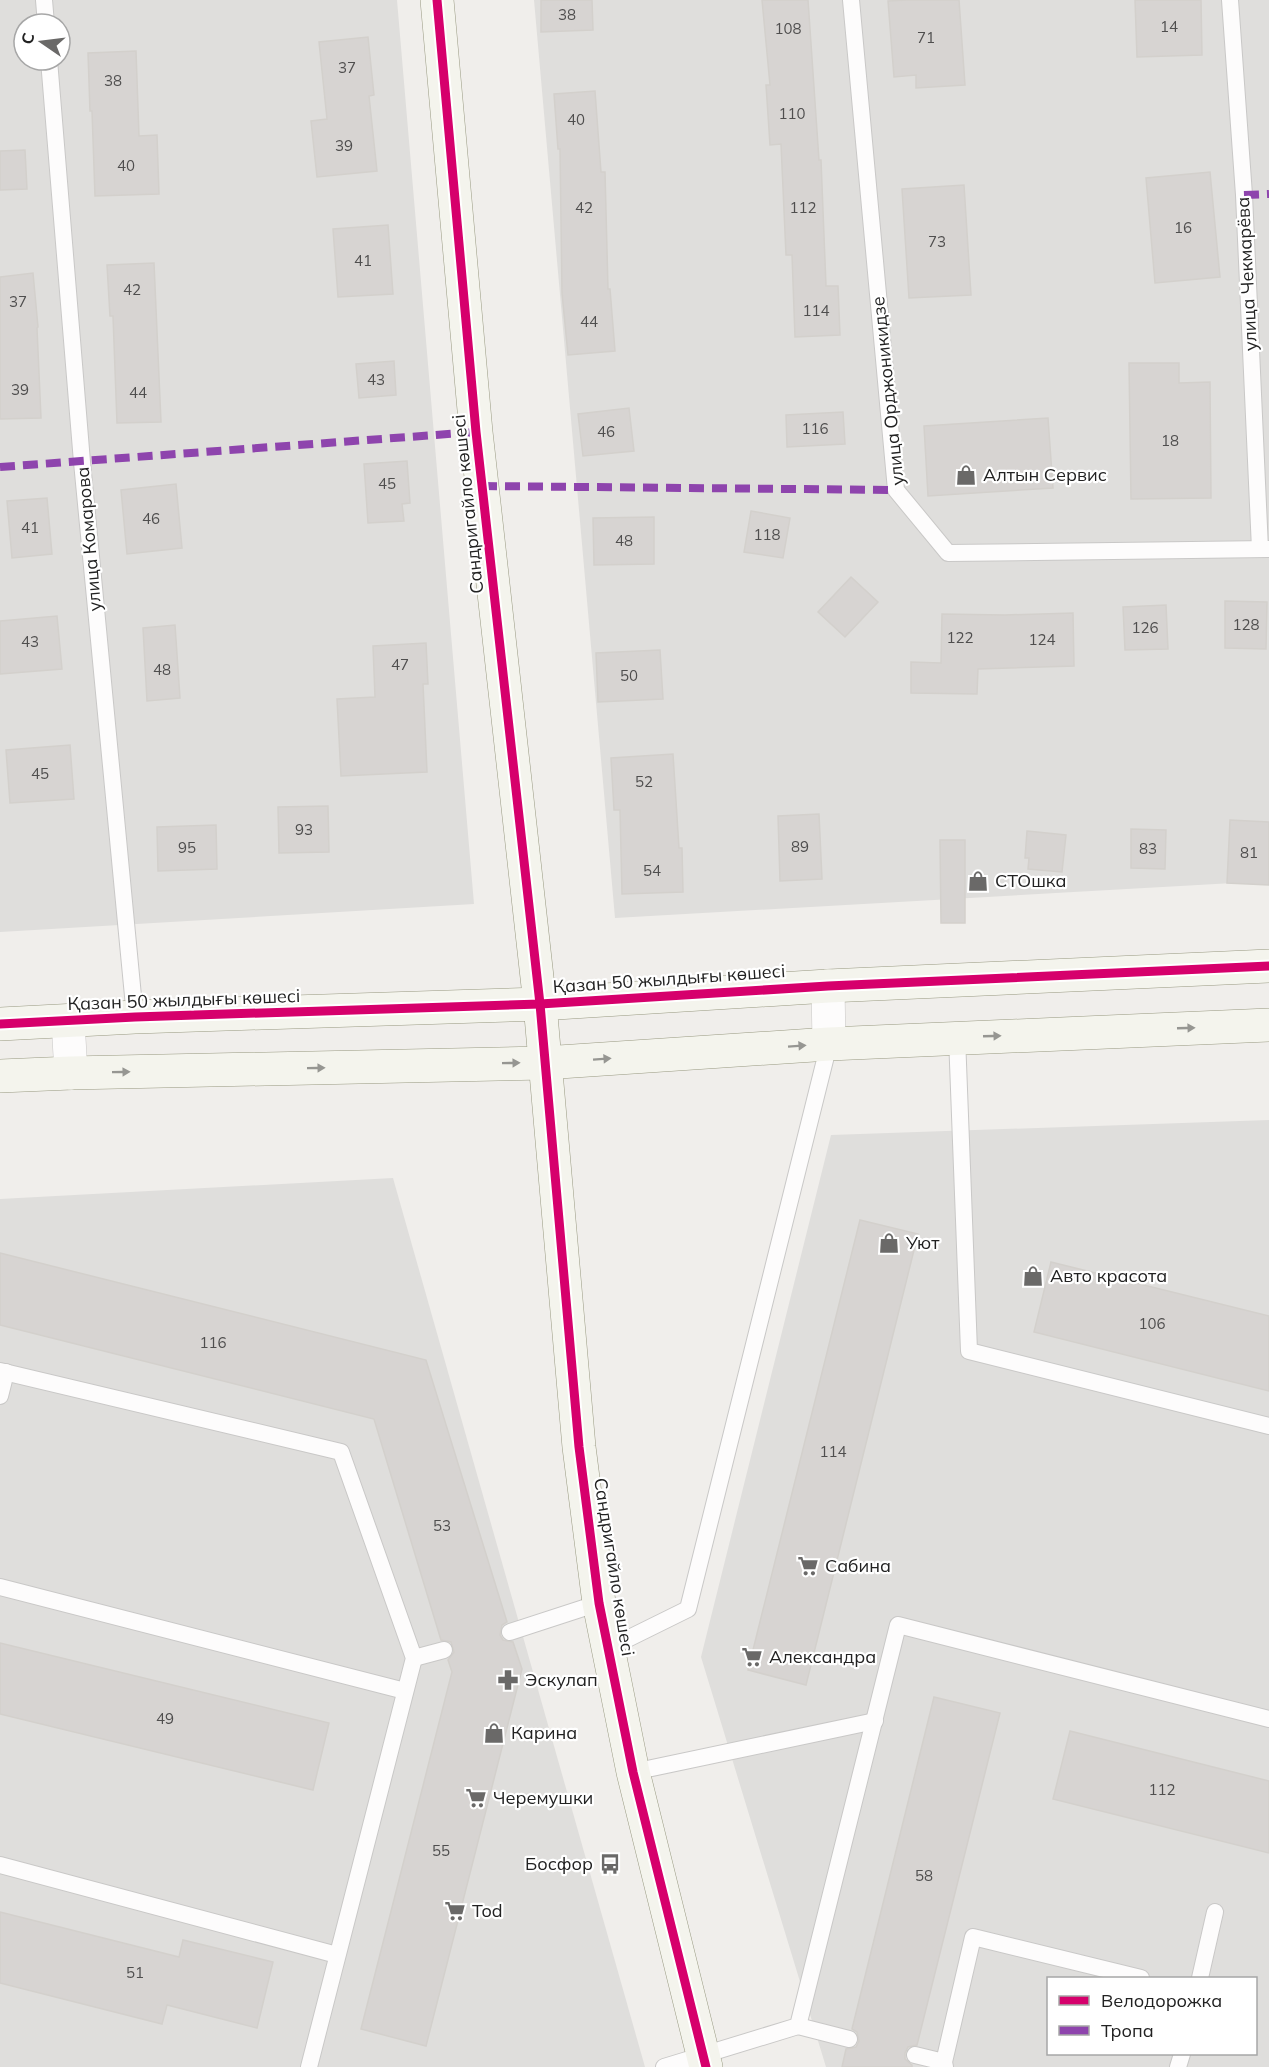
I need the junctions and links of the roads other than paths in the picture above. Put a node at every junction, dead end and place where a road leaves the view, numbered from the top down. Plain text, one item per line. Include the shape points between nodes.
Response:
1 (437, 0) edge
2 (851, 0) edge
3 (1230, 0) edge
4 (50, 72) edge
5 (1264, 549) edge
6 (1269, 966) edge
7 (828, 986) junction
8 (540, 1004) junction
9 (135, 1017) junction
10 (68, 1021) junction
11 (0, 1024) edge
12 (1269, 1025) edge
13 (957, 1038) junction
14 (829, 1044) junction
15 (544, 1063) junction
16 (71, 1073) junction
17 (0, 1076) edge
18 (3, 1372) edge
19 (0, 1396) edge
20 (1269, 1426) edge
21 (0, 1587) edge
22 (599, 1603) junction
23 (510, 1632) dead end
24 (609, 1648) junction
25 (444, 1650) dead end
26 (414, 1658) junction
27 (405, 1691) junction
28 (1269, 1719) edge
29 (875, 1721) junction
30 (633, 1772) junction
31 (0, 1865) edge
32 (1215, 1912) dead end
33 (337, 1955) junction
34 (1137, 1977) edge
35 (1200, 1977) edge
36 (798, 2026) junction
37 (849, 2039) dead end
38 (915, 2055) dead end
39 (705, 2061) edge
40 (944, 2065) edge
41 (309, 2067) edge
42 (664, 2067) edge

1 - 8 street, Сандригайло көшесі via 476,432
2 - 5 lane, улица Орджоникидзе via 896,490 948,553
3 - 5 lane, улица Чекмарёва
4 - 9 lane, улица Комарова via 83,474
6 - 7 street, Қазан 50 жылдығы көшесі
7 - 8 street, Қазан 50 жылдығы көшесі
7 - 14 street
8 - 9 street, Қазан 50 жылдығы көшесі
8 - 15 street, Сандригайло көшесі
9 - 10 street, Қазан 50 жылдығы көшесі
10 - 11 street, Қазан 50 жылдығы көшесі
10 - 16 street
13 -> 12 street
13 - 14 street
13 - 20 lane via 969,1351
15 -> 14 street
14 - 24 lane via 688,1609
16 -> 15 street
15 - 22 street, Сандригайло көшесі via 579,1447
16 - 17 street
18 - 19 lane
18 - 26 lane via 341,1452
21 - 27 lane
22 - 23 lane
22 - 24 street, Сандригайло көшесі
24 - 30 street, Сандригайло көшесі
25 - 26 lane
26 - 27 lane
27 - 33 lane
28 - 29 lane via 898,1625
29 - 30 lane
29 - 36 lane
30 - 39 street, Сандригайло көшесі
31 - 33 lane
32 - 35 lane
33 - 41 lane
34 - 40 lane via 973,1936
36 - 37 lane
36 - 39 lane
38 - 40 lane
39 - 42 lane

